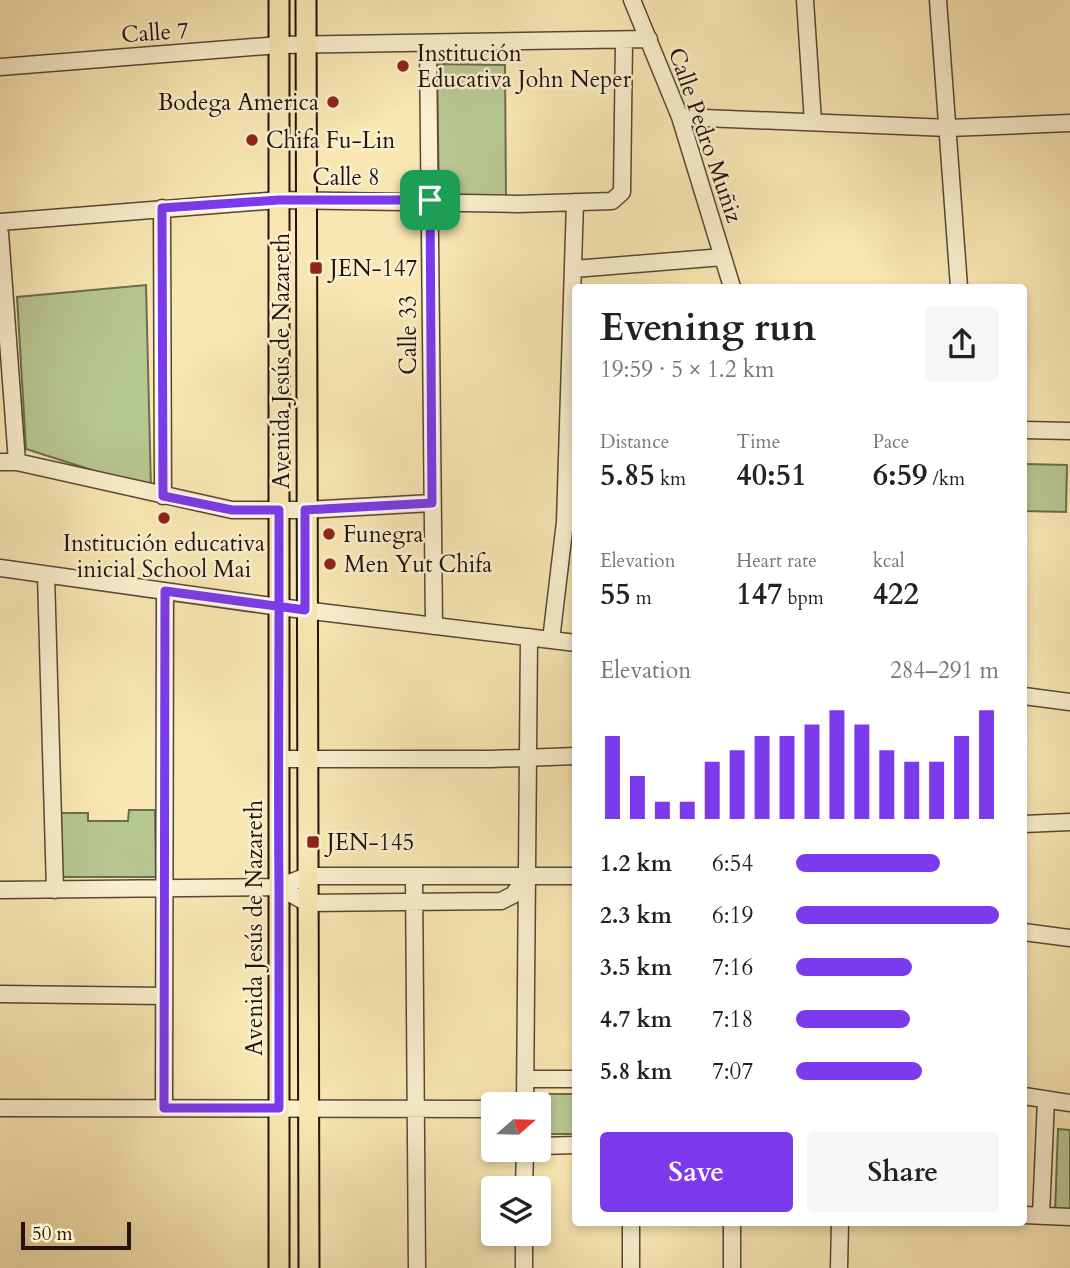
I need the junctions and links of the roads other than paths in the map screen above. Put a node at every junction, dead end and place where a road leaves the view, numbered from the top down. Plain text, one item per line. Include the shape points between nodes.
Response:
1 (279, 0) edge
2 (306, 0) edge
3 (632, 0) edge
4 (804, 0) edge
5 (938, 0) edge
6 (649, 39) junction
7 (624, 41) junction
8 (428, 43) junction
9 (306, 44) junction
10 (279, 45) junction
11 (0, 67) edge
12 (680, 117) junction
13 (814, 122) junction
14 (1070, 123) edge
15 (949, 128) junction
16 (279, 200) junction
17 (305, 200) junction
18 (430, 200) junction
19 (575, 202) junction
20 (162, 208) junction
21 (0, 222) edge
22 (0, 233) edge
23 (723, 257) junction
24 (575, 269) junction
25 (575, 284) edge
26 (731, 284) edge
27 (958, 284) edge
28 (572, 420) edge
29 (1027, 430) edge
30 (1070, 430) edge
31 (0, 462) edge
32 (17, 462) junction
33 (163, 496) junction
34 (432, 503) junction
35 (279, 510) junction
36 (305, 510) junction
37 (570, 521) edge
38 (0, 568) edge
39 (46, 575) junction
40 (165, 591) junction
41 (279, 607) junction
42 (305, 610) junction
43 (434, 625) junction
44 (528, 637) junction
45 (551, 639) junction
46 (572, 642) edge
47 (1027, 696) edge
48 (1070, 702) edge
49 (526, 756) junction
50 (572, 756) edge
51 (306, 758) junction
52 (279, 759) junction
53 (1070, 822) edge
54 (1027, 824) edge
55 (307, 876) junction
56 (527, 876) junction
57 (572, 876) edge
58 (414, 877) junction
59 (279, 887) junction
60 (164, 888) junction
61 (0, 890) edge
62 (55, 890) junction
63 (414, 902) junction
64 (307, 903) junction
65 (1027, 932) edge
66 (1070, 938) edge
67 (0, 994) edge
68 (164, 996) junction
69 (525, 1079) junction
70 (572, 1079) edge
71 (525, 1092) edge
72 (1027, 1097) edge
73 (1046, 1100) junction
74 (1070, 1103) edge
75 (0, 1108) edge
76 (164, 1108) junction
77 (279, 1108) junction
78 (308, 1108) junction
79 (417, 1109) junction
80 (481, 1109) edge
81 (572, 1145) edge
82 (551, 1146) edge
83 (1027, 1215) edge
84 (1041, 1215) junction
85 (1070, 1217) edge
86 (631, 1226) edge
87 (732, 1226) edge
88 (839, 1226) edge
89 (524, 1246) edge
90 (279, 1268) edge
91 (309, 1268) edge
92 (417, 1268) edge
93 (524, 1268) edge
94 (631, 1268) edge
95 (732, 1268) edge
96 (839, 1268) edge

1 - 10 main road, Avenida Jesús de Nazareth
2 - 9 main road, Avenida Jesús de Nazareth
3 - 6 street, Calle Pedro Muñiz
4 - 13 street
5 - 15 street
6 - 7 street, Calle 7
6 - 12 street, Calle Pedro Muñiz
7 - 8 street, Calle 7
7 - 19 street, Calle 8 via 622,192 612,201
8 - 9 street, Calle 7
8 - 18 street, Calle 33
9 - 10 street, Calle 7
9 - 17 main road, Avenida Jesús de Nazareth
10 - 11 street, Calle 7
10 - 16 main road, Avenida Jesús de Nazareth
12 - 13 street
12 - 23 street, Calle Pedro Muñiz
13 - 15 street
14 - 15 street
15 - 27 street
16 - 17 street, Calle 8
16 - 20 street, Calle 8
16 - 35 main road, Avenida Jesús de Nazareth
17 - 18 street, Calle 8
17 - 36 main road, Avenida Jesús de Nazareth
18 - 19 street, Calle 8
18 - 34 street, Calle 33
19 - 24 street
20 - 21 street, Calle 8
20 - 33 street
22 - 32 street
23 - 24 street
23 - 26 street, Calle Pedro Muñiz
24 - 25 street
28 - 37 street
29 - 30 street
31 - 32 street
32 - 33 street
33 - 35 street via 232,510
34 - 36 street
34 - 43 street, Calle 33
35 - 36 street
35 - 41 main road, Avenida Jesús de Nazareth
36 - 42 main road, Avenida Jesús de Nazareth
37 - 45 street
38 - 39 street
39 - 40 street
39 - 62 street
40 - 41 street
40 - 60 street
41 - 42 street
41 - 52 main road, Avenida Jesús de Nazareth
42 - 43 street
42 - 51 main road, Avenida Jesús de Nazareth
43 - 44 street
44 - 45 street
44 - 49 street
45 - 46 street
47 - 48 street
49 - 50 street
49 - 51 street via 491,760
49 - 56 street
51 - 52 street
51 - 55 main road, Avenida Jesús de Nazareth
52 - 59 main road, Avenida Jesús de Nazareth
53 - 54 street
55 - 58 street
55 - 59 street
55 - 64 main road, Avenida Jesús de Nazareth
56 - 57 street
56 - 58 street
56 - 63 street via 513,895 501,901
56 - 69 street
58 - 63 street
59 - 60 street
59 - 64 street
59 - 77 main road, Avenida Jesús de Nazareth
60 - 62 street
60 - 68 street
61 - 62 street
63 - 64 street
63 - 79 street
64 - 78 main road, Avenida Jesús de Nazareth
65 - 66 street
67 - 68 street
68 - 76 street
69 - 70 street
69 - 71 street
72 - 73 street
73 - 74 street
73 - 84 street
75 - 76 street
76 - 77 street
77 - 78 street
77 - 90 main road, Avenida Jesús de Nazareth
78 - 79 street
78 - 91 main road, Avenida Jesús de Nazareth
79 - 80 street
79 - 92 street
81 - 82 street
83 - 84 street
84 - 85 street
86 - 94 street
87 - 95 street
88 - 96 street
89 - 93 street

